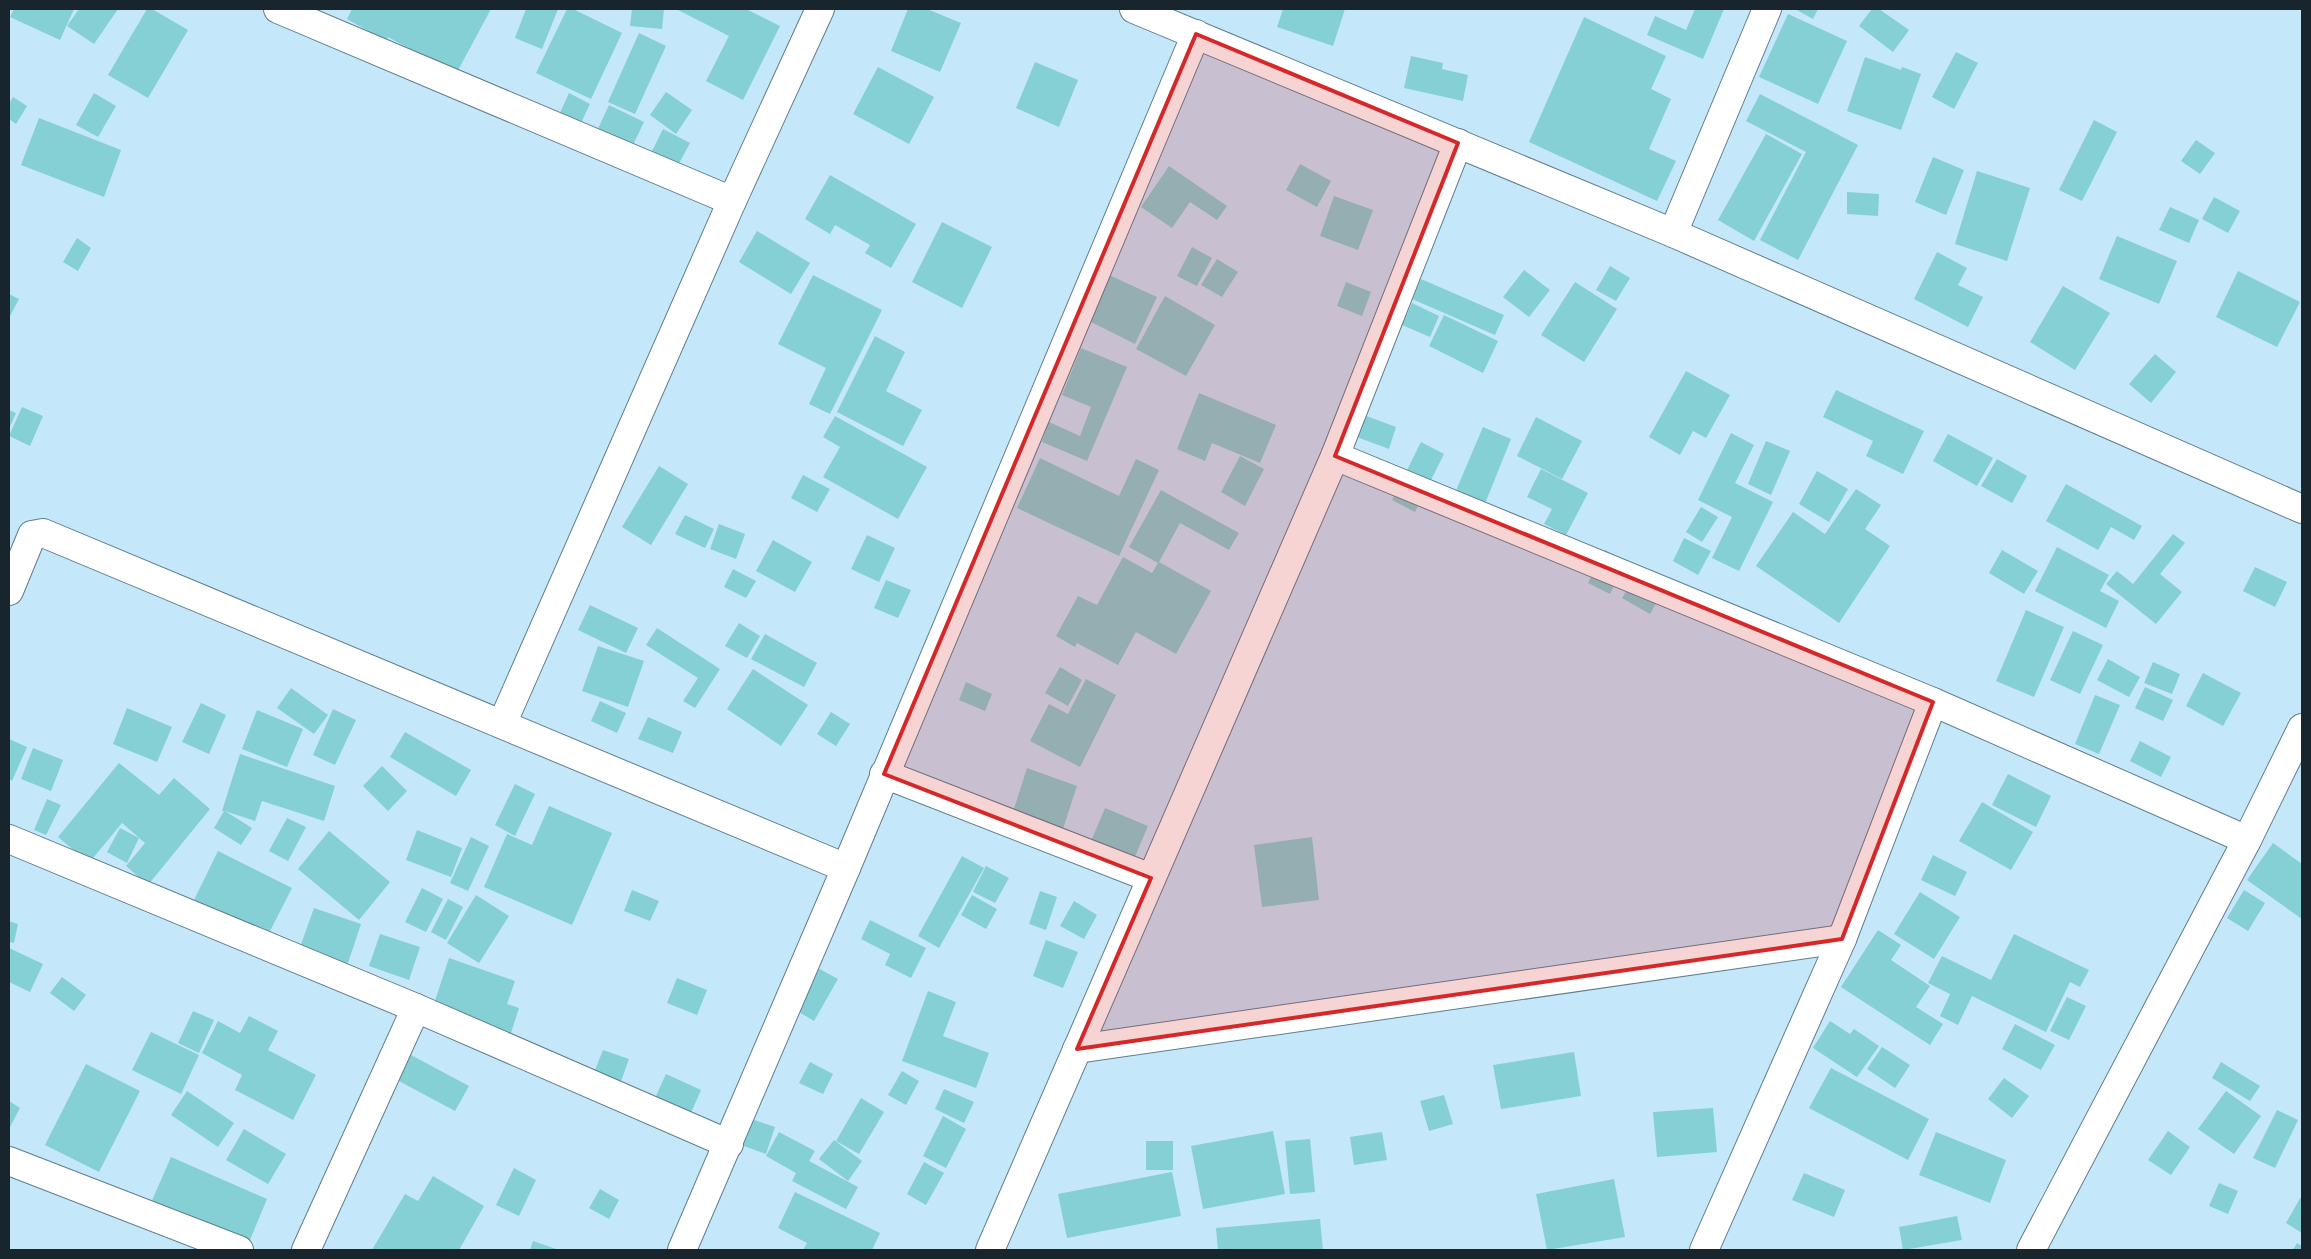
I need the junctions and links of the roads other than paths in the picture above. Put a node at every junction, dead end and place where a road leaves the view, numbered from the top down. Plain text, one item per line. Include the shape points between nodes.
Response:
1 (278, 9) edge
2 (820, 9) edge
3 (1134, 9) edge
4 (1767, 9) edge
5 (1196, 34) junction
6 (1458, 143) junction
7 (732, 201) junction
8 (1673, 233) junction
9 (1335, 456) junction
10 (2302, 509) edge
11 (9, 591) edge
12 (1933, 702) junction
13 (502, 724) junction
14 (2302, 728) edge
15 (884, 774) junction
16 (9, 839) edge
17 (2247, 840) junction
18 (846, 868) junction
19 (1151, 878) junction
20 (1842, 939) junction
21 (416, 1008) junction
22 (1077, 1049) junction
23 (729, 1144) junction
24 (9, 1161) edge
25 (239, 1250) edge
26 (306, 1250) edge
27 (682, 1250) edge
28 (990, 1250) edge
29 (1704, 1250) edge
30 (2031, 1250) edge

1 - 7 street
2 - 7 street
3 - 5 street
4 - 8 street
5 - 6 street
5 - 15 street
6 - 8 street
6 - 9 street
7 - 13 street
8 - 10 street
9 - 12 street
9 - 19 street
11 - 13 street via 32,535 43,533
12 - 17 street
12 - 20 street
13 - 18 street
14 - 17 street
15 - 18 street
15 - 19 street
16 - 21 street
17 - 30 street
18 - 23 street
19 - 22 street
20 - 22 street
20 - 29 street
21 - 23 street
21 - 26 street
22 - 28 street
23 - 27 street
24 - 25 street

